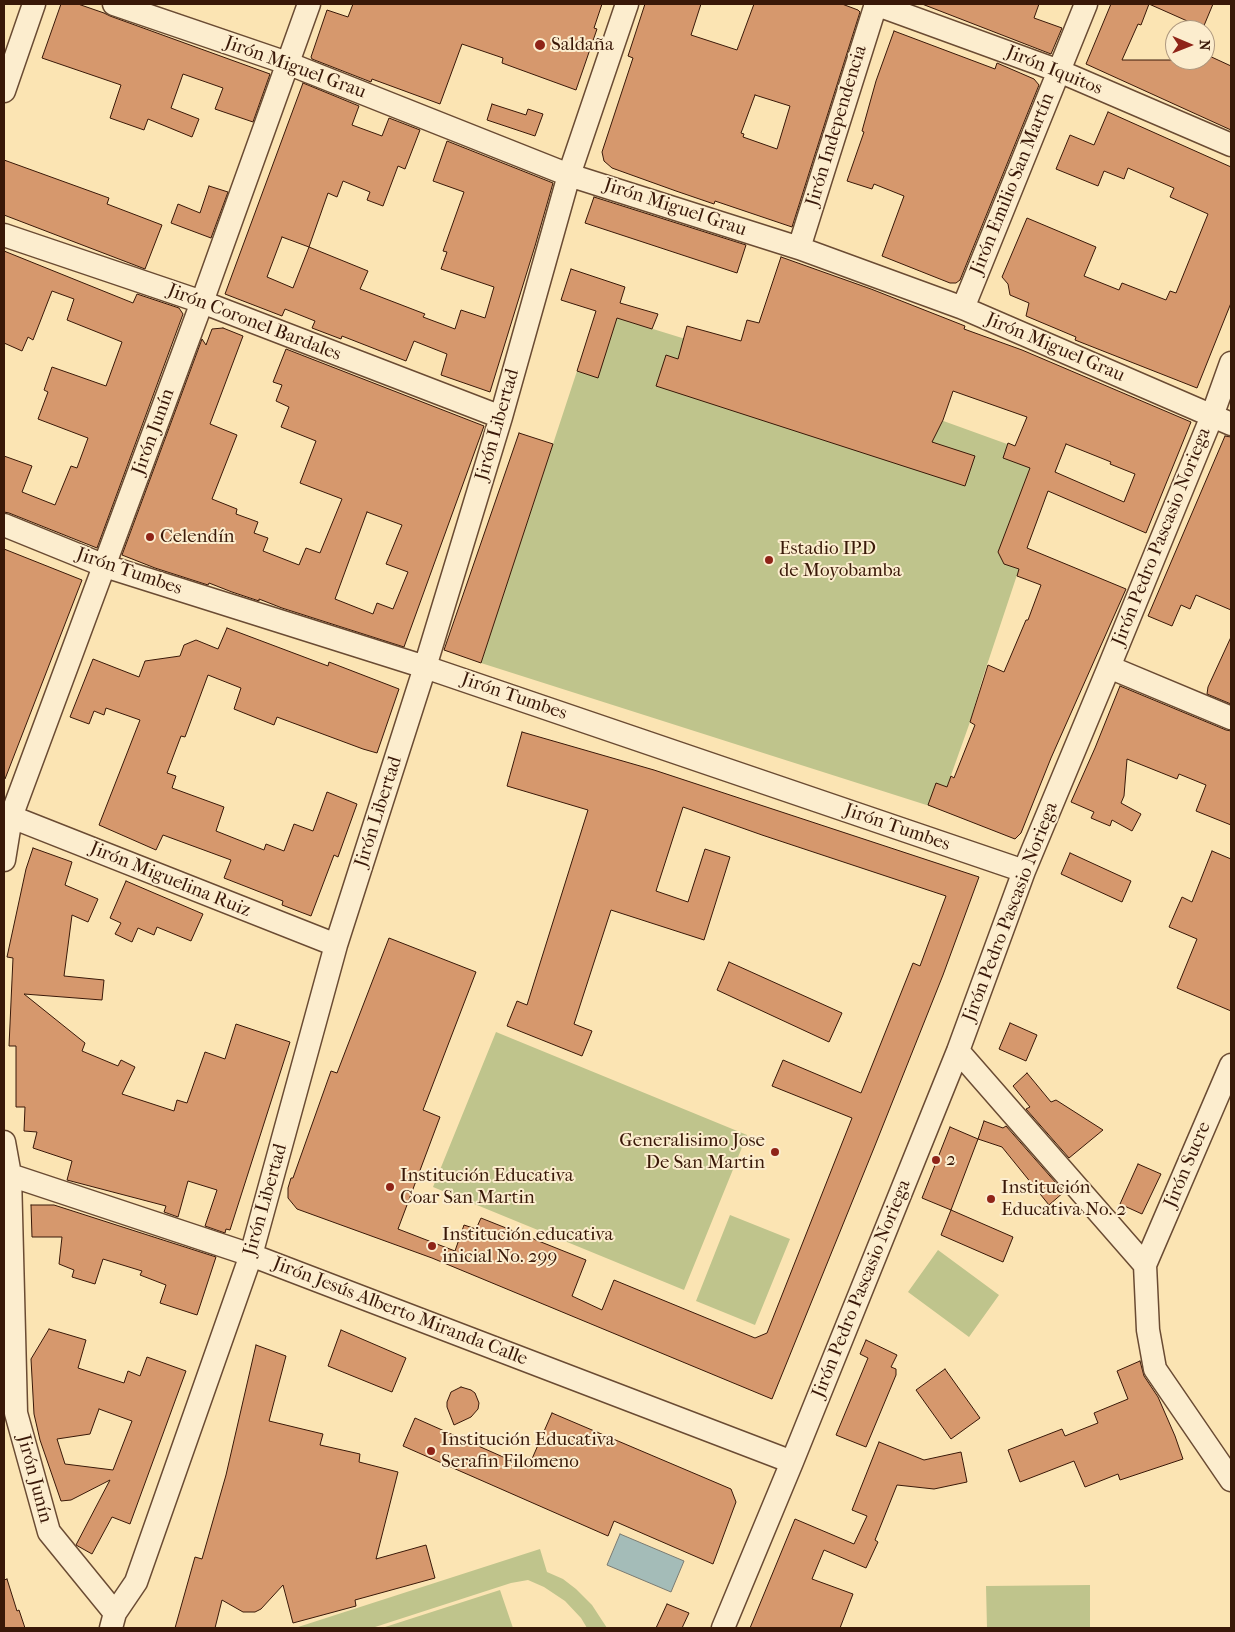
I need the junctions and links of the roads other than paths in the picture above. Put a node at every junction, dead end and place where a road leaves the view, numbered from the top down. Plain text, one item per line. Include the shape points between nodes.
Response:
1 (34, 4) edge
2 (114, 4) edge
3 (309, 4) edge
4 (627, 4) edge
5 (875, 4) edge
6 (1086, 4) edge
7 (288, 63) junction
8 (1059, 71) junction
9 (4, 91) edge
10 (1231, 145) edge
11 (569, 175) junction
12 (4, 235) edge
13 (799, 248) junction
14 (202, 302) junction
15 (963, 308) junction
16 (1231, 363) edge
17 (501, 417) junction
18 (1221, 420) edge
19 (4, 525) edge
20 (105, 566) junction
21 (425, 667) junction
22 (1109, 667) junction
23 (1231, 718) edge
24 (7, 815) edge
25 (4, 860) edge
26 (1024, 871) junction
27 (336, 946) junction
28 (958, 1051) junction
29 (1231, 1065) edge
30 (4, 1142) edge
31 (7, 1174) edge
32 (251, 1255) junction
33 (1145, 1265) junction
34 (792, 1462) junction
35 (1231, 1480) edge
36 (113, 1621) edge
37 (723, 1628) edge

1 - 9 street
2 - 7 street, Jirón Miguel Grau
3 - 7 street, Jirón Junín
4 - 11 street, Jirón Libertad
5 - 8 street, Jirón Iquitos
5 - 13 street, Jirón Independencia
6 - 8 street, Jirón Emilio San Martín
7 - 11 street, Jirón Miguel Grau
7 - 14 street, Jirón Junín
8 - 10 street, Jirón Iquitos
8 - 15 street, Jirón Emilio San Martín
11 - 13 street, Jirón Miguel Grau
11 - 17 street, Jirón Libertad
12 - 14 street, Jirón Coronel Bardales
13 - 15 street, Jirón Miguel Grau
14 - 17 street, Jirón Coronel Bardales
14 - 20 street, Jirón Junín
15 - 18 street, Jirón Miguel Grau
16 - 18 street, Jirón Pedro Pascasio Noriega
17 - 21 street, Jirón Libertad
18 - 22 street, Jirón Pedro Pascasio Noriega
19 - 20 street, Jirón Tumbes
20 - 21 street, Jirón Tumbes
20 - 24 street, Jirón Junín
21 - 26 street, Jirón Tumbes
21 - 27 street, Jirón Libertad
22 - 23 street
22 - 26 street, Jirón Pedro Pascasio Noriega
24 - 25 street, Jirón Junín
24 - 27 street, Jirón Miguelina Ruiz
26 - 28 street, Jirón Pedro Pascasio Noriega
27 - 32 street, Jirón Libertad
28 - 33 street
28 - 34 street, Jirón Pedro Pascasio Noriega
29 - 33 street, Jirón Sucre
30 - 31 street, Jirón Junín
31 - 32 street, Jirón Jesús Alberto Miranda Calle
31 - 36 street, Jirón Junín via 16,1413 48,1532
32 - 34 street, Jirón Jesús Alberto Miranda Calle
32 - 36 street, Jirón Libertad via 136,1582
33 - 35 street via 1148,1330 1156,1369
34 - 37 street, Jirón Pedro Pascasio Noriega

